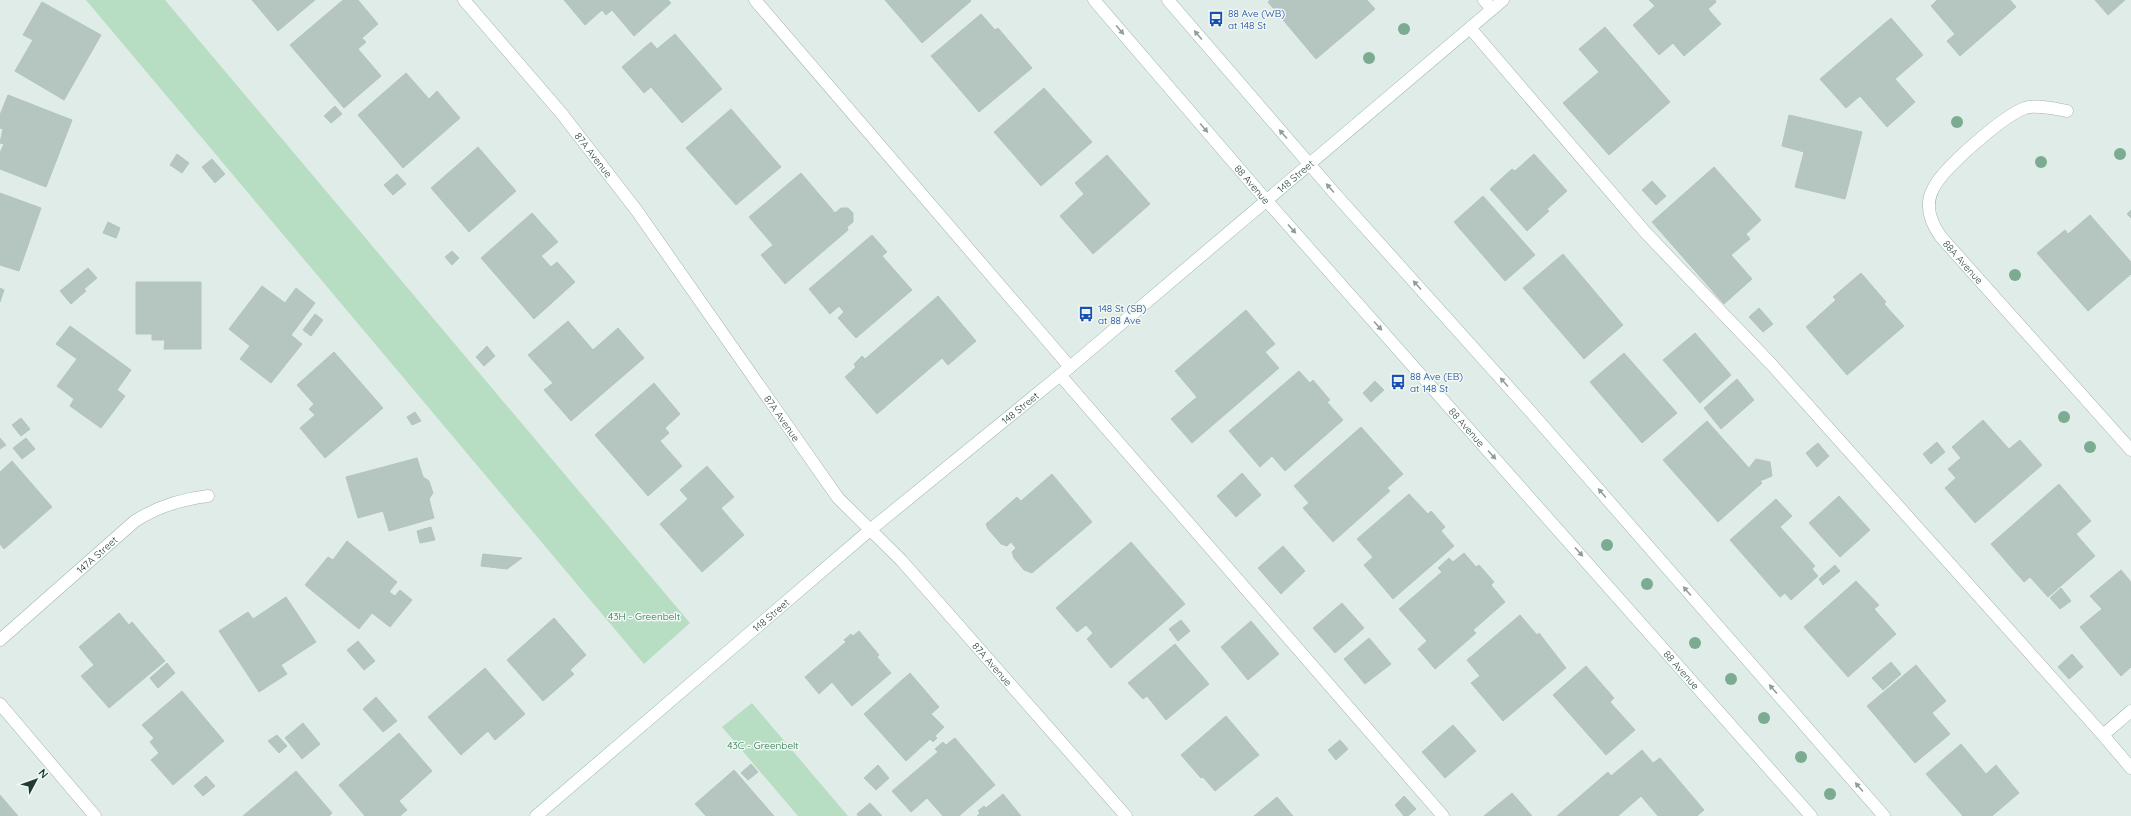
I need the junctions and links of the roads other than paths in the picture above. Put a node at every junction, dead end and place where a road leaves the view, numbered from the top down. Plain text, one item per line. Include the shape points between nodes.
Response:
1 (464, 0) edge
2 (755, 0) edge
3 (1094, 0) edge
4 (1168, 0) edge
5 (1503, 0) edge
6 (1488, 5) edge
7 (1470, 28) junction
8 (2067, 111) dead end
9 (1309, 163) junction
10 (1266, 200) junction
11 (1070, 366) junction
12 (1060, 375) junction
13 (2131, 450) edge
14 (208, 496) dead end
15 (870, 530) junction
16 (0, 640) edge
17 (0, 704) edge
18 (2131, 711) edge
19 (2103, 735) junction
20 (2131, 768) edge
21 (95, 816) edge
22 (536, 816) edge
23 (1126, 816) edge
24 (1443, 816) edge
25 (1811, 816) edge
26 (1884, 816) edge

1 - 15 street, 87A Avenue via 608,172 838,498
2 - 11 street
3 -> 10 street, 88 Avenue
9 -> 4 street
5 - 6 street, 148 Street
6 - 7 street, 148 Street
7 - 9 street, 148 Street
7 - 19 street via 1646,234 1777,370
8 - 13 street, 88A Avenue via 2026,108 2002,122 1941,176 1932,189 1929,214 1933,226 1941,237
9 - 10 street, 148 Street
26 -> 9 street
10 - 11 street, 148 Street
10 -> 25 street, 88 Avenue
11 - 12 street, 148 Street
12 - 15 street, 148 Street
12 - 24 street
14 - 16 street, 147A Street via 177,502 134,522
15 - 22 street, 148 Street
15 - 23 street, 87A Avenue via 901,560
17 - 21 street
18 - 19 street
19 - 20 street

